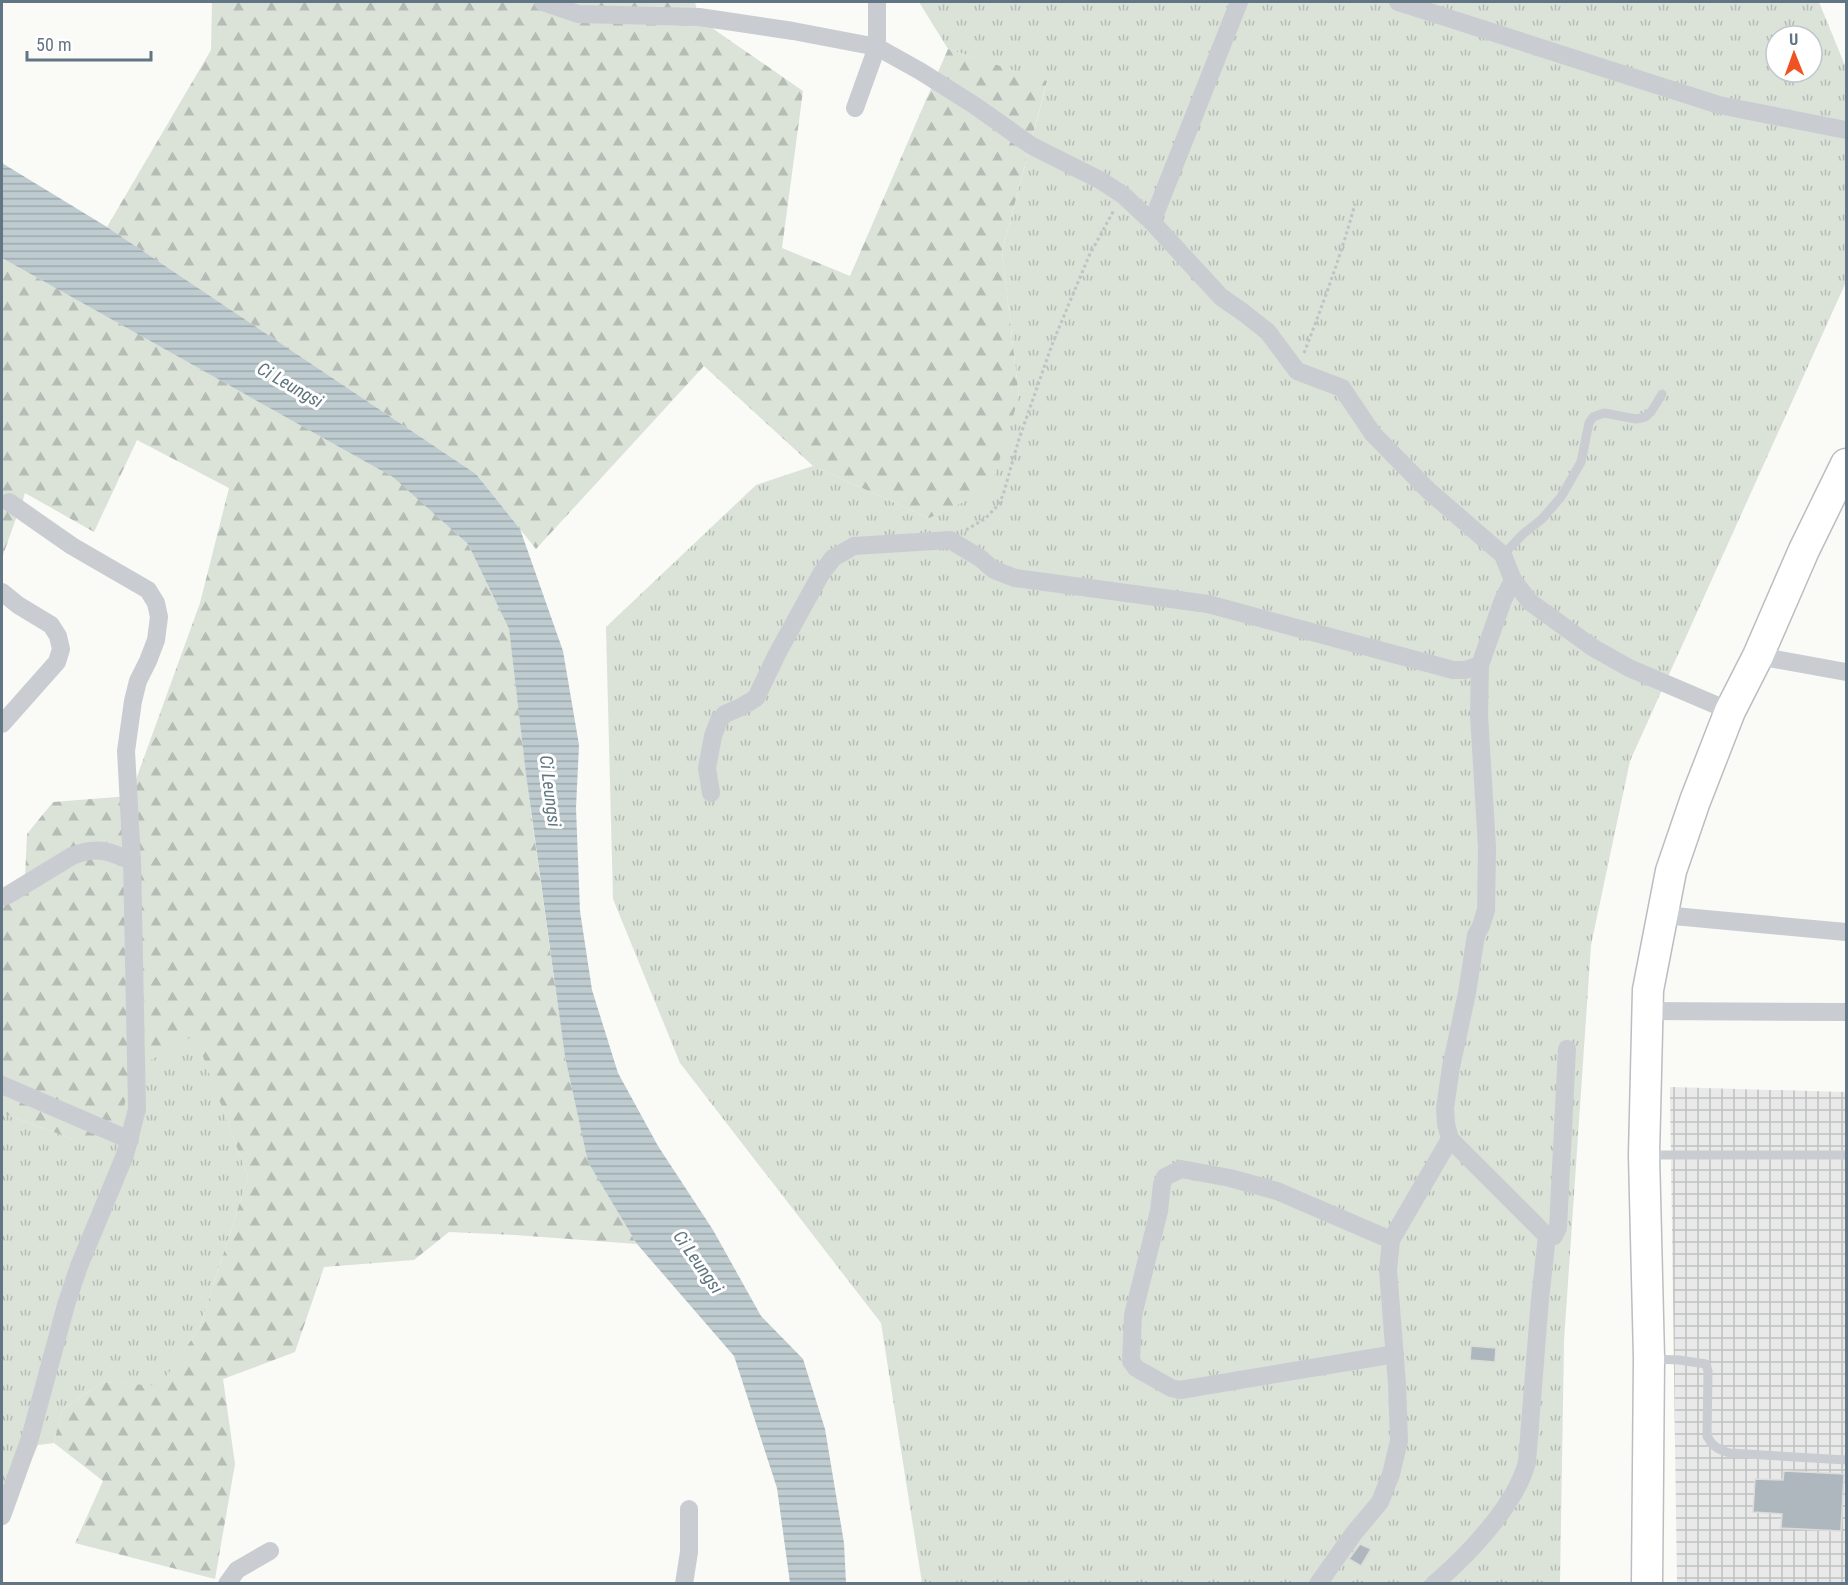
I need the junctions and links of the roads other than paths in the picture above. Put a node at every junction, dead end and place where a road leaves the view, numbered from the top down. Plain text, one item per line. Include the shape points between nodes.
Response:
1 (543, 2) edge
2 (877, 2) edge
3 (1239, 2) edge
4 (1398, 2) edge
5 (877, 47) junction
6 (855, 108) dead end
7 (1846, 130) edge
8 (1152, 222) junction
9 (1662, 394) dead end
10 (1846, 464) edge
11 (9, 502) dead end
12 (1503, 555) junction
13 (1513, 580) junction
14 (2, 592) edge
15 (1758, 656) junction
16 (1480, 664) junction
17 (1846, 672) edge
18 (1730, 711) junction
19 (2, 724) edge
20 (711, 793) dead end
21 (132, 861) junction
22 (2, 897) edge
23 (1663, 915) junction
24 (1846, 932) edge
25 (1647, 1011) junction
26 (1846, 1012) edge
27 (1567, 1048) dead end
28 (2, 1085) edge
29 (1450, 1139) junction
30 (130, 1140) junction
31 (1644, 1155) junction
32 (1846, 1155) edge
33 (1547, 1236) junction
34 (1391, 1240) junction
35 (1395, 1354) junction
36 (1649, 1358) junction
37 (1846, 1460) edge
38 (689, 1509) dead end
39 (2, 1516) edge
40 (270, 1551) dead end
41 (227, 1584) edge
42 (684, 1584) edge
43 (1318, 1584) edge
44 (1434, 1584) edge
45 (1647, 1584) edge

1 - 5 street via 578,14 699,17
2 - 5 street
3 - 8 street
4 - 7 street via 1719,105
5 - 6 street
5 - 8 street via 1032,146 1100,180
8 - 12 street via 1221,297 1268,332 1297,371 1342,388 1373,434 1429,491
9 - 12 lane via 1645,417 1604,413 1593,417 1588,423 1581,462 1561,497
10 - 15 main road
11 - 21 street via 72,546 148,590 156,603 156,640 138,681 126,751
12 - 13 street
13 - 16 street
13 - 18 street via 1530,602 1593,647 1629,668
14 - 19 street via 51,625 61,649 57,662
15 - 17 street
15 - 18 main road
16 - 20 street via 1453,670 1208,604 1015,578 994,570 950,540 854,546 833,558 821,574 756,698 719,720 707,768
16 - 29 street via 1486,910 1476,935 1451,1067 1445,1108
18 - 23 main road via 1682,837
21 - 22 street via 104,850 83,852
21 - 30 street via 137,1109
23 - 24 street
23 - 25 main road
25 - 26 street
25 - 31 main road
27 - 33 street via 1558,1228 1554,1236
28 - 30 street
29 - 33 street
29 - 34 street
30 - 39 street via 79,1266 30,1438
31 - 32 lane
31 - 36 main road
33 - 44 street via 1523,1477 1481,1537
34 - 35 street via 1388,1270
34 - 35 street via 1277,1191 1181,1169 1165,1177 1162,1184 1133,1316 1131,1361 1136,1368 1180,1390
35 - 43 street via 1399,1441 1391,1474 1380,1502
36 - 37 lane via 1706,1364 1707,1436 1720,1451
36 - 45 main road
38 - 42 street
40 - 41 street via 237,1570

